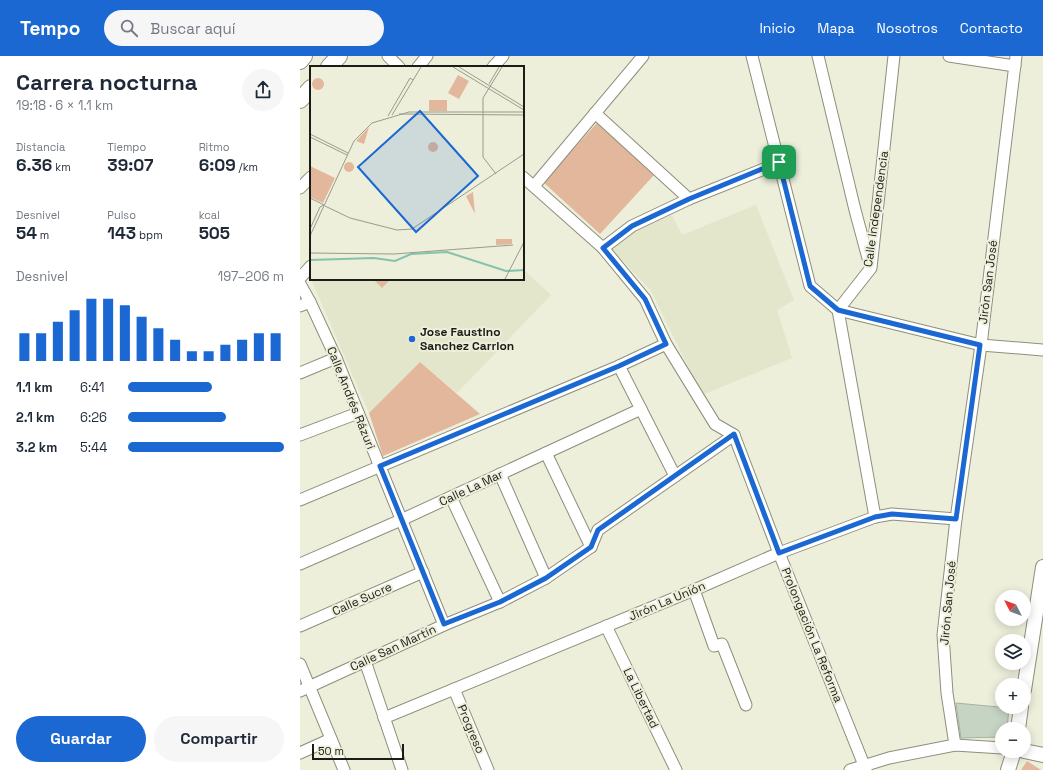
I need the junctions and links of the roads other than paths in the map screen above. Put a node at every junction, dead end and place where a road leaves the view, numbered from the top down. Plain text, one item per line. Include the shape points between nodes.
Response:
1 (304, 56) edge
2 (339, 56) edge
3 (388, 56) edge
4 (428, 56) edge
5 (503, 56) edge
6 (643, 56) edge
7 (752, 56) edge
8 (818, 56) edge
9 (894, 56) edge
10 (949, 56) edge
11 (300, 61) edge
12 (1016, 61) edge
13 (330, 66) edge
14 (398, 66) edge
15 (419, 66) edge
16 (495, 66) edge
17 (310, 89) edge
18 (300, 100) edge
19 (595, 112) junction
20 (779, 162) junction
21 (310, 178) edge
22 (524, 178) edge
23 (534, 186) junction
24 (300, 188) edge
25 (689, 199) junction
26 (603, 248) junction
27 (310, 267) edge
28 (870, 268) junction
29 (300, 278) edge
30 (300, 284) edge
31 (305, 304) edge
32 (838, 310) junction
33 (666, 344) junction
34 (980, 345) junction
35 (1043, 350) edge
36 (336, 358) junction
37 (619, 366) junction
38 (300, 373) edge
39 (641, 409) junction
40 (358, 413) junction
41 (734, 434) junction
42 (300, 435) edge
43 (546, 453) junction
44 (380, 466) junction
45 (500, 474) junction
46 (675, 476) junction
47 (451, 497) junction
48 (300, 500) edge
49 (875, 517) junction
50 (956, 519) junction
51 (401, 520) junction
52 (591, 547) junction
53 (779, 553) junction
54 (300, 564) edge
55 (1043, 567) edge
56 (423, 572) junction
57 (546, 578) junction
58 (694, 590) junction
59 (500, 602) junction
60 (444, 624) junction
61 (300, 626) edge
62 (606, 626) junction
63 (365, 661) junction
64 (300, 664) edge
65 (1026, 678) edge
66 (305, 689) edge
67 (454, 689) junction
68 (746, 705) dead end
69 (384, 718) junction
70 (331, 739) junction
71 (955, 745) junction
72 (995, 748) edge
73 (1031, 752) edge
74 (300, 753) edge
75 (1043, 755) edge
76 (1012, 758) edge
77 (865, 768) edge
78 (344, 770) edge
79 (402, 770) edge
80 (488, 770) edge
81 (676, 770) edge
82 (850, 770) edge
83 (1008, 770) edge

1 - 11 main road
2 - 13 main road
3 - 14 street
4 - 15 street
5 - 16 street
6 - 19 street
7 - 20 street
8 - 28 street
9 - 28 street, Calle Independencia
10 - 12 street
12 - 34 street, Jirón San José
17 - 18 main road
19 - 23 street
19 - 25 street
20 - 25 street
20 - 32 street via 810,286
21 - 24 street
22 - 23 street
23 - 26 street
25 - 26 street via 632,226
26 - 33 street via 645,299
27 - 29 street
28 - 32 street, Calle Independencia
30 - 31 street, Calle Andrés Rázuri
31 - 36 street, Calle Andrés Rázuri
32 - 34 street
32 - 49 street
33 - 37 street
33 - 41 street via 715,424
34 - 35 street
34 - 50 street, Jirón San José
36 - 38 street
36 - 40 street, Calle Andrés Rázuri
37 - 39 street
37 - 44 street
39 - 43 street, Calle La Mar
39 - 46 street
40 - 42 street
40 - 44 street, Calle Andrés Rázuri
41 - 46 street
41 - 53 street, Prolongación La Reforma
43 - 45 street, Calle La Mar
43 - 52 street
44 - 48 street
44 - 51 street, Calle Andrés Rázuri
45 - 47 street, Calle La Mar
45 - 57 street
46 - 52 street via 598,530
47 - 51 street, Calle La Mar
47 - 59 street
49 - 50 street, Jirón La Unión via 892,514
49 - 53 street, Jirón La Unión
50 - 71 street, Jirón San José via 943,635 947,693
51 - 54 street, Calle La Mar
51 - 56 street, Calle Andrés Rázuri
52 - 57 street, Calle San Martín
53 - 58 street, Jirón La Unión
53 - 77 street, Prolongación La Reforma
55 - 65 street
56 - 60 street, Calle Andrés Rázuri
56 - 61 street, Calle Sucre
57 - 59 street, Calle San Martín
58 - 62 street, Jirón La Unión
58 - 68 street via 714,646 722,644
59 - 60 street, Calle San Martín
60 - 63 street, Calle San Martín
62 - 67 street, Jirón La Unión
62 - 81 street, La Libertad
63 - 66 street, Calle San Martín
63 - 69 street
64 - 66 street
66 - 70 street
67 - 69 street, Jirón La Unión
67 - 80 street, Progreso
69 - 79 street
70 - 74 street
70 - 78 street
71 - 72 street
71 - 77 street via 889,758
73 - 75 street
76 - 83 street
77 - 82 street

